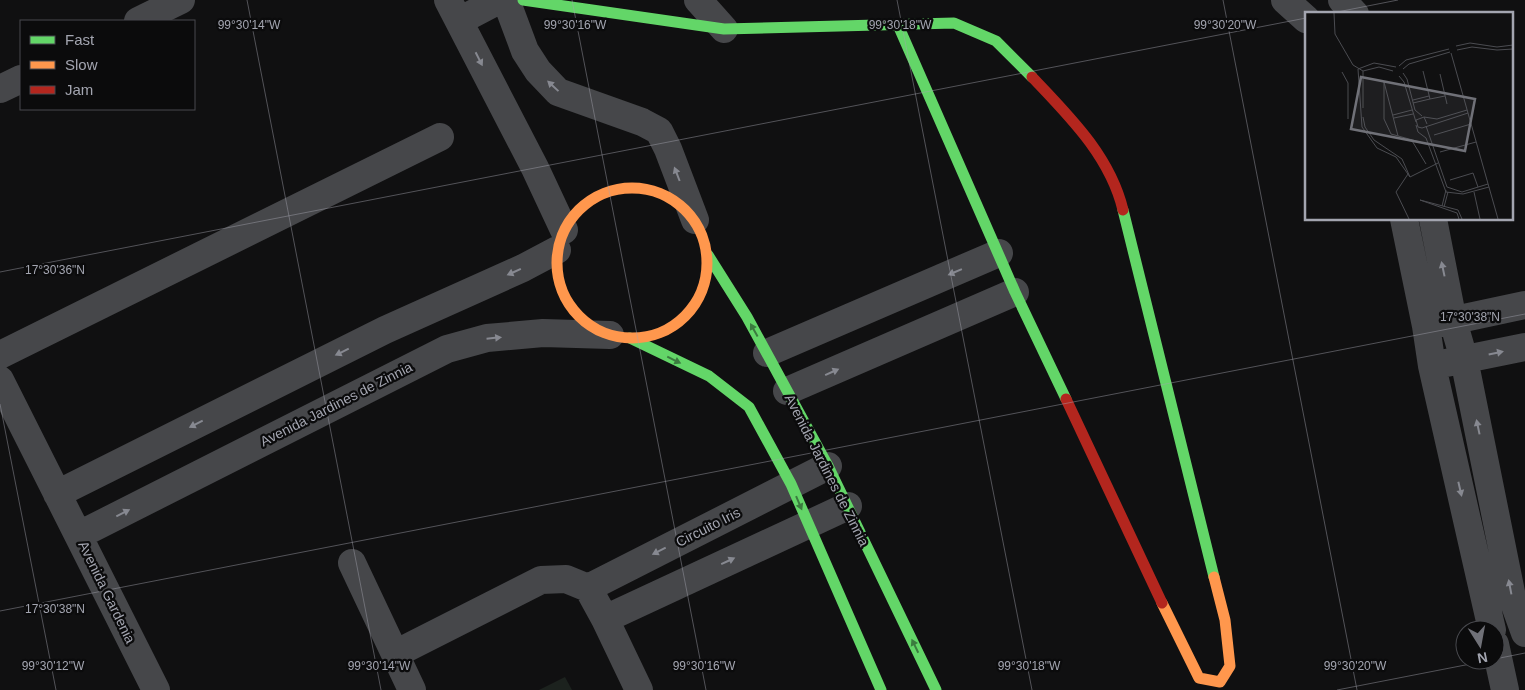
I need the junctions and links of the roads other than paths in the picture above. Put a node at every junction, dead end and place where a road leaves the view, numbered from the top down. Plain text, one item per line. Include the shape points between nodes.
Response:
1 (181, 0) edge
2 (499, 0) edge
3 (506, 0) edge
4 (523, 0) edge
5 (698, 0) edge
6 (1285, 0) edge
7 (1342, 0) edge
8 (454, 10) edge
9 (1353, 12) edge
10 (1305, 19) edge
11 (140, 20) edge
12 (898, 24) junction
13 (724, 29) junction
14 (20, 79) edge
15 (0, 89) edge
16 (440, 137) dead end
17 (695, 220) junction
18 (1404, 220) edge
19 (1433, 220) edge
20 (561, 240) junction
21 (999, 253) junction
22 (708, 255) junction
23 (1015, 292) junction
24 (1525, 305) edge
25 (1454, 321) junction
26 (1426, 326) junction
27 (385, 330) junction
28 (620, 337) junction
29 (1525, 347) edge
30 (767, 353) junction
31 (0, 355) edge
32 (1464, 360) junction
33 (1432, 366) junction
34 (403, 370) junction
35 (0, 380) edge
36 (787, 392) junction
37 (828, 466) junction
38 (791, 484) junction
39 (57, 494) junction
40 (848, 506) junction
41 (808, 524) junction
42 (79, 535) junction
43 (352, 563) dead end
44 (588, 588) junction
45 (605, 619) junction
46 (1490, 620) edge
47 (1525, 633) edge
48 (395, 654) junction
49 (1501, 670) edge
50 (156, 690) edge
51 (412, 690) edge
52 (638, 690) edge
53 (881, 690) edge
54 (936, 690) edge
55 (1506, 690) edge

1 - 11 street
2 - 8 street
17 -> 3 street via 659,132 642,122 558,92 525,51
4 - 13 street
5 - 13 street
6 - 10 street
7 - 9 street
8 -> 20 street via 535,168
12 - 13 street
12 - 21 street
12 - 23 street via 954,23 996,41 1067,112 1106,165 1122,206 1225,620 1230,666 1220,682 1199,678 1188,658
14 - 15 street
16 - 31 street
17 - 20 street via 674,199 643,188 609,191 581,208
17 - 22 street
18 - 26 street
25 -> 19 street
20 -> 27 street via 523,268
20 - 28 street via 559,283 571,308 590,326
21 - 23 street
21 -> 30 street
22 - 28 street via 707,278 689,313 662,332
30 -> 22 street, Avenida Jardines de Zinnia
36 -> 23 street
24 - 25 street
25 - 26 street
25 - 32 street
26 - 33 street
27 - 34 street
27 -> 39 street
34 -> 28 street, Avenida Jardines de Zinnia via 447,349 487,338 543,333
28 -> 38 street, Avenida Jardines de Zinnia via 709,376 749,407
32 -> 29 street
30 - 36 street, Avenida Jardines de Zinnia
32 - 33 street
47 -> 32 street via 1512,597
33 -> 46 street
42 -> 34 street, Avenida Jardines de Zinnia
35 - 39 street, Avenida Gardenia
36 - 37 street, Avenida Jardines de Zinnia
37 - 38 street, Circuito Iris
37 - 40 street, Avenida Jardines de Zinnia
38 -> 41 street, Avenida Jardines de Zinnia
38 -> 44 street, Circuito Iris
39 - 42 street, Avenida Gardenia
40 - 41 street
54 -> 40 street, Avenida Jardines de Zinnia
45 -> 41 street
41 - 53 street, Avenida Jardines de Zinnia
42 - 50 street, Avenida Gardenia
43 - 48 street
44 - 45 street
44 - 48 street via 566,579 541,580
45 - 52 street
48 - 51 street
49 - 55 street

